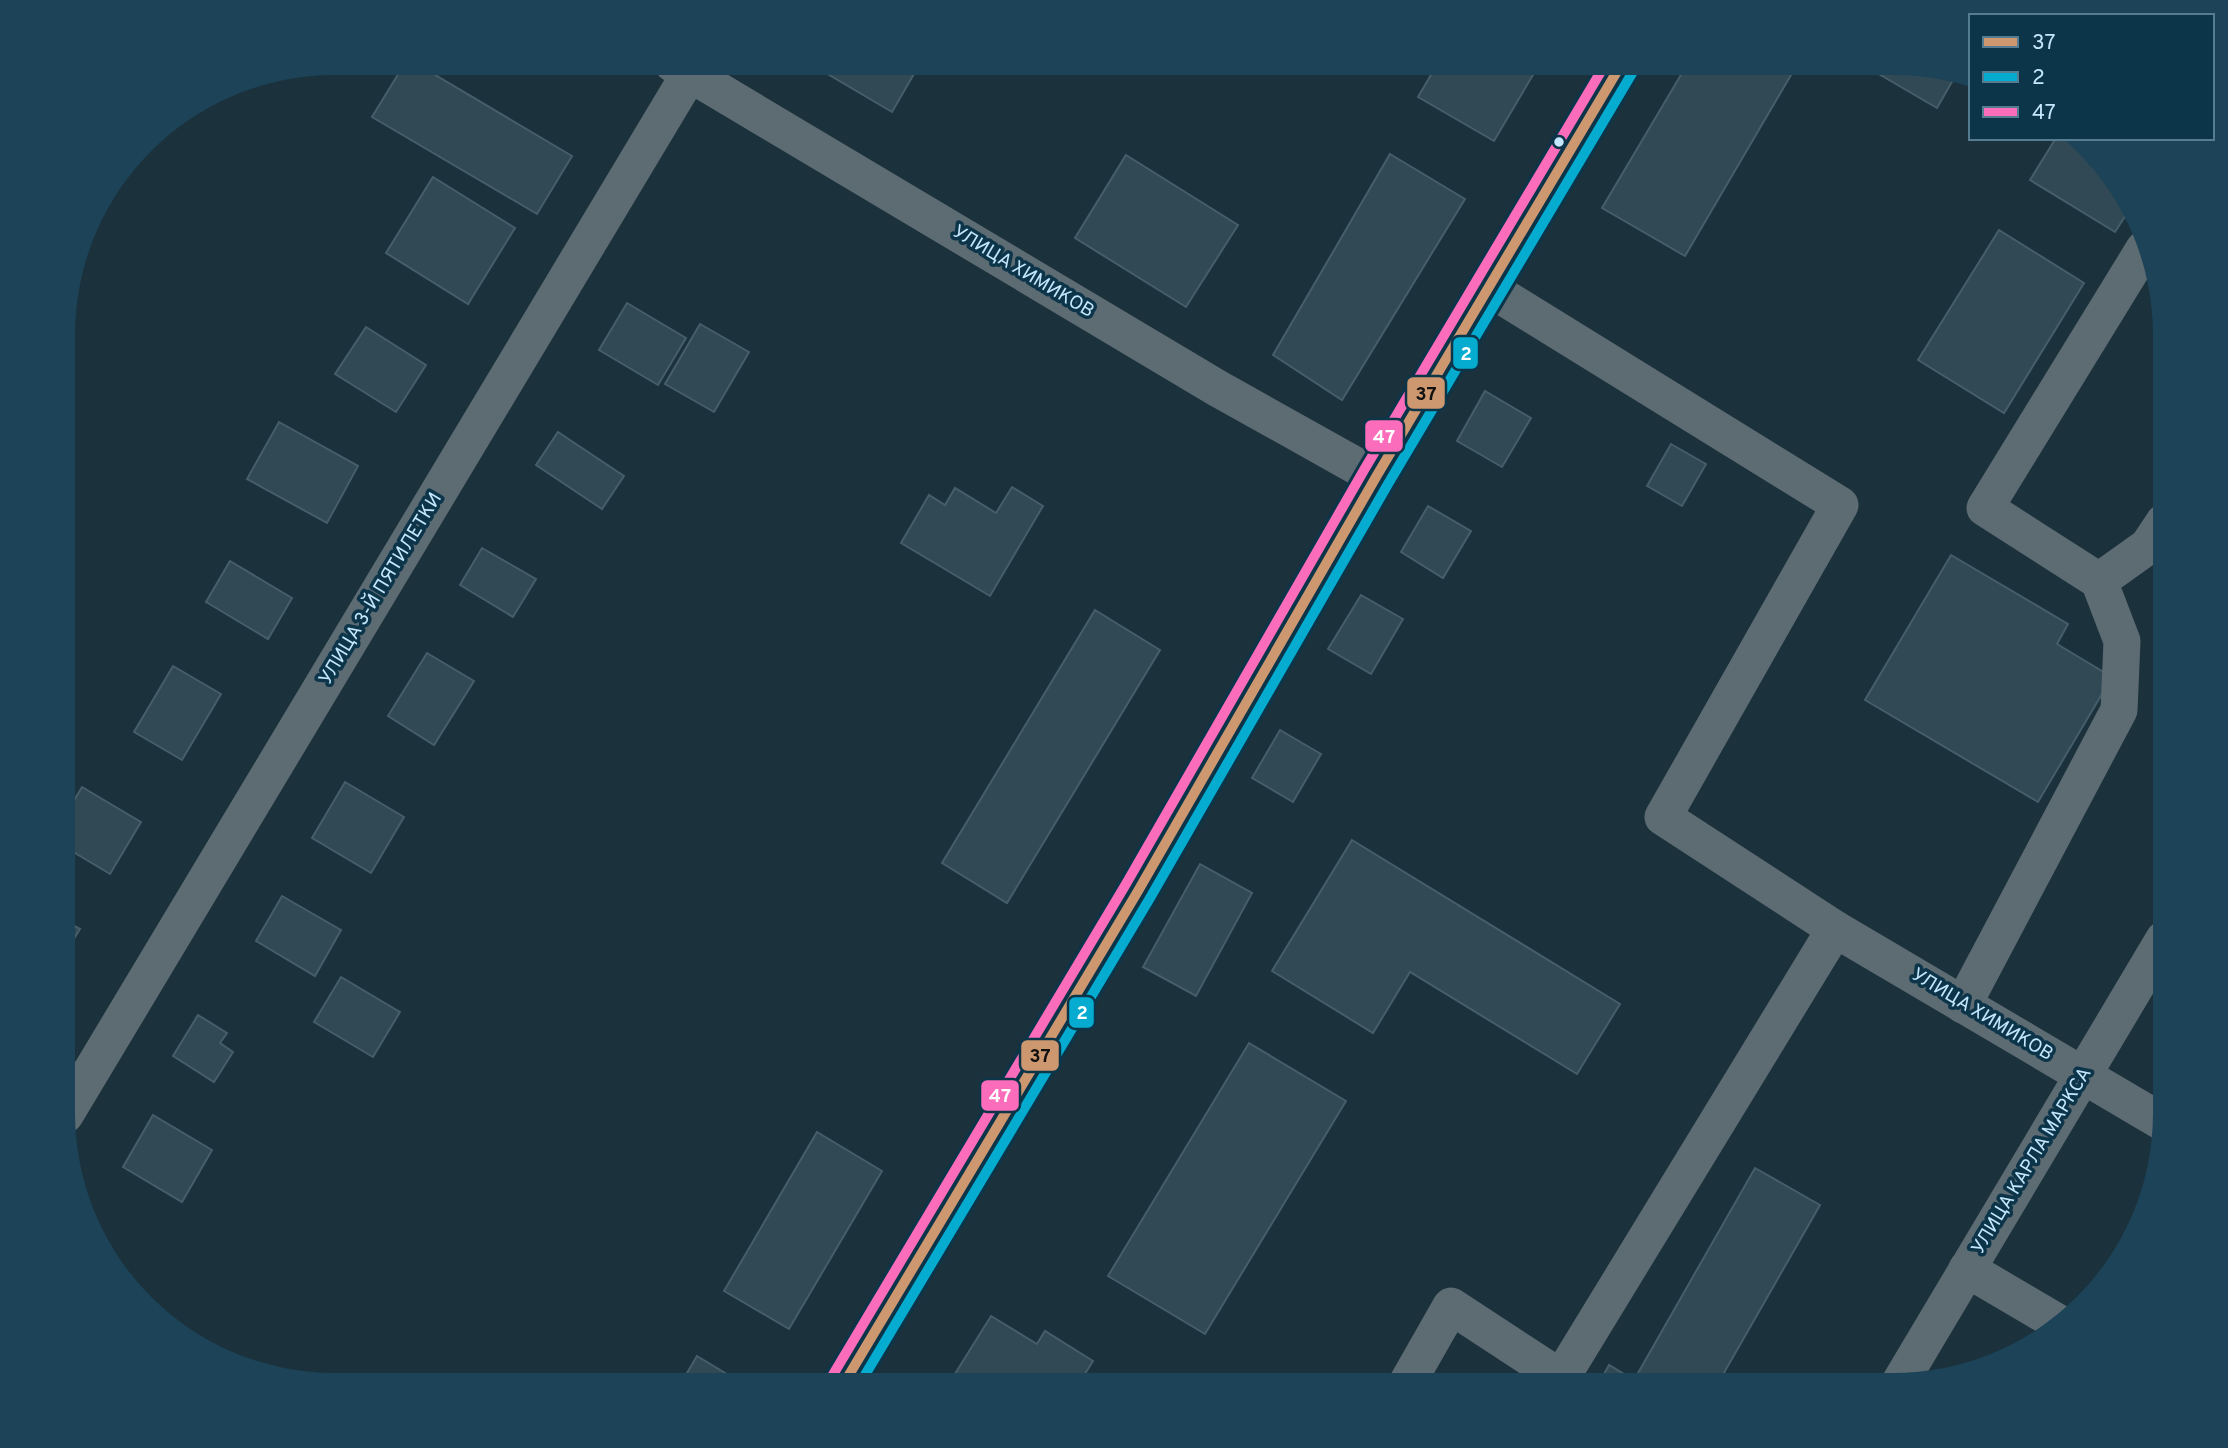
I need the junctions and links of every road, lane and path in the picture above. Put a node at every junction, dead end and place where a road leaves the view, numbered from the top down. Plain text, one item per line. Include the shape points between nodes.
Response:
1 (681, 75) edge
2 (701, 75) edge
3 (1615, 75) edge
4 (2140, 255) edge
5 (1488, 287) junction
6 (1376, 477) junction
7 (2153, 538) edge
8 (2099, 581) junction
9 (1835, 929) junction
10 (2153, 957) edge
11 (1963, 1005) junction
12 (2083, 1075) junction
13 (75, 1098) edge
14 (2153, 1116) edge
15 (1968, 1269) junction
16 (2051, 1319) edge
17 (1906, 1372) edge
18 (849, 1373) edge
19 (1413, 1373) edge
20 (1553, 1373) edge
21 (1564, 1373) edge

1 - 13 street, УЛИЦА 3-Й ПЯТИЛЕТКИ
2 - 6 street, УЛИЦА ХИМИКОВ via 1206,381
3 - 5 street
4 - 8 street via 1985,508
5 - 6 street
5 - 9 street, УЛИЦА ХИМИКОВ via 1840,505 1663,817
6 - 18 street via 1138,891
7 - 8 street
8 - 11 street via 2122,641 2119,710
9 - 11 street, УЛИЦА ХИМИКОВ
9 - 21 street
10 - 12 street, УЛИЦА КАРЛА МАРКСА
11 - 12 street, УЛИЦА ХИМИКОВ
12 - 14 street, УЛИЦА ХИМИКОВ
12 - 15 street, УЛИЦА КАРЛА МАРКСА
15 - 16 street
15 - 17 street, УЛИЦА КАРЛА МАРКСА
19 - 20 street via 1451,1306

